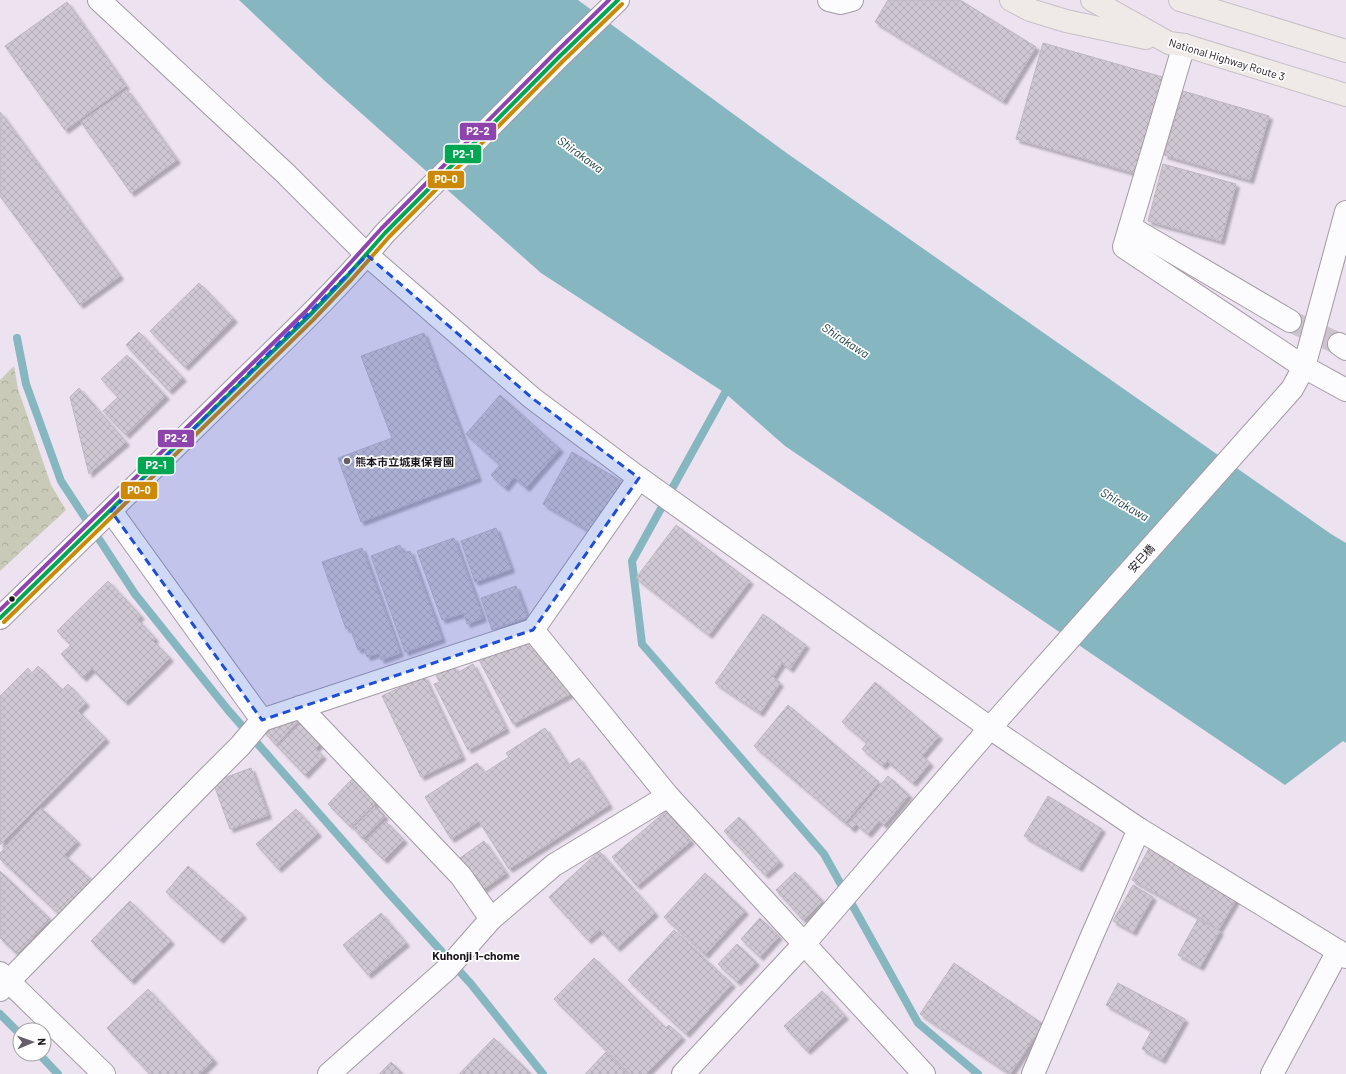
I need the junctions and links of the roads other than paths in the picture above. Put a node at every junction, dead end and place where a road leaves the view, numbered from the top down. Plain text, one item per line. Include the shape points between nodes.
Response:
1 (99, 0) edge
2 (618, 0) edge
3 (829, 0) edge
4 (852, 0) edge
5 (1011, 0) edge
6 (1092, 0) edge
7 (1191, 2) edge
8 (1176, 44) junction
9 (1346, 51) edge
10 (1346, 95) edge
11 (1346, 212) edge
12 (1127, 237) junction
13 (367, 255) junction
14 (1290, 321) tunnel mouth
15 (1304, 367) junction
16 (1346, 390) edge
17 (639, 478) junction
18 (111, 511) junction
19 (0, 618) edge
20 (533, 630) junction
21 (300, 707) junction
22 (262, 720) junction
23 (990, 728) junction
24 (668, 796) junction
25 (1139, 830) junction
26 (491, 919) junction
27 (804, 944) junction
28 (1342, 954) edge
29 (3, 981) edge
30 (104, 1074) edge
31 (329, 1074) edge
32 (683, 1074) edge
33 (924, 1074) edge
34 (1033, 1074) edge
35 (1272, 1074) edge

1 - 13 street via 284,173
2 - 13 street via 385,233
3 - 4 street via 841,3
5 - 8 highway via 1030,10 1066,21
6 - 8 highway, National Highway Route 3
7 - 9 highway
8 - 10 highway, National Highway Route 3
8 - 12 street
11 - 15 street, 安巳橋
12 - 14 street
12 - 15 street
13 - 17 street via 532,398
13 - 18 street
15 - 16 street
15 - 23 street, 安巳橋 via 1292,389
17 - 20 street
17 - 23 street
18 - 19 street
18 - 22 street
20 - 21 street
20 - 24 street
21 - 22 street
21 - 26 street via 461,876
22 - 29 street via 240,746
23 - 25 street
23 - 27 street, 安巳橋
24 - 26 street via 554,865
24 - 27 street
25 - 28 street
25 - 34 street
26 - 31 street via 447,969
27 - 32 street, 安巳橋
27 - 33 street
28 - 35 street
29 - 30 street

